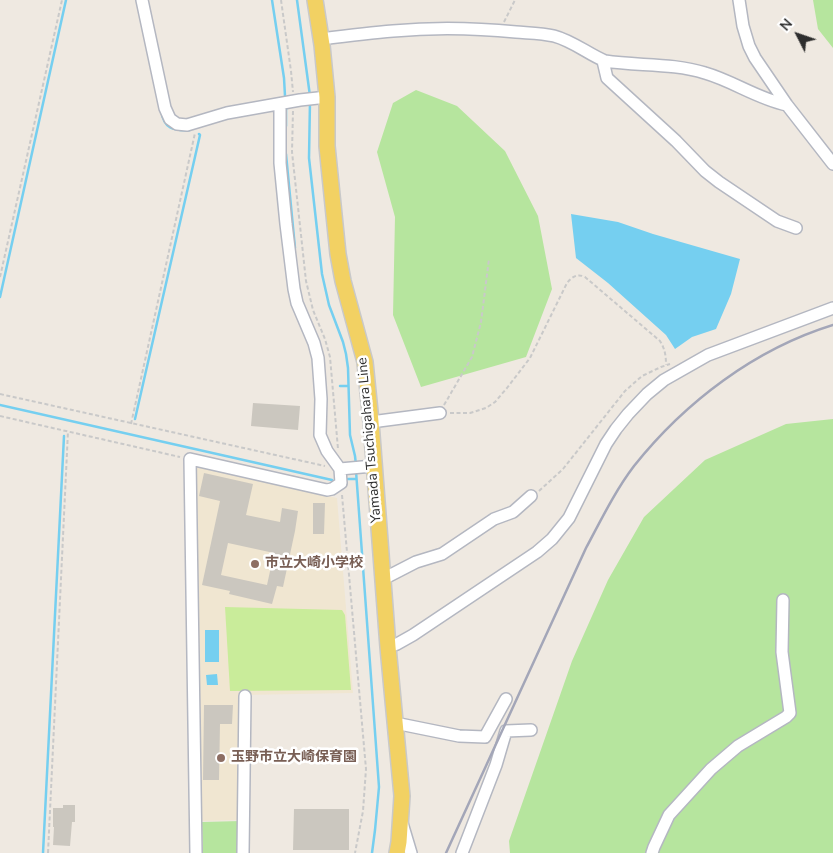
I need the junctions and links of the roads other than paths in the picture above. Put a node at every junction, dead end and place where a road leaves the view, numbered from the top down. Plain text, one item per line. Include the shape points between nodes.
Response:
1 (142, 0) edge
2 (315, 0) edge
3 (739, 0) edge
4 (321, 39) junction
5 (603, 60) junction
6 (324, 97) junction
7 (280, 104) junction
8 (787, 104) junction
9 (833, 164) edge
10 (796, 228) dead end
11 (833, 308) edge
12 (440, 413) road end
13 (371, 422) junction
14 (374, 466) junction
15 (343, 469) junction
16 (531, 496) road end
17 (383, 579) junction
18 (783, 600) dead end
19 (388, 647) junction
20 (245, 696) dead end
21 (506, 699) dead end
22 (395, 723) junction
23 (531, 730) dead end
24 (401, 817) junction
25 (196, 853) edge
26 (244, 853) edge
27 (397, 853) edge
28 (411, 853) edge
29 (462, 853) edge
30 (652, 853) edge

1 - 7 street via 170,119 187,125 227,113
2 - 4 main road, Yamada Tsuchigahara Line
3 - 8 street via 752,52
4 - 5 street via 395,30 499,30 553,36
4 - 6 main road, Yamada Tsuchigahara Line
5 - 8 street via 703,72
5 - 10 street via 607,78 705,171 777,221
6 - 7 street
6 - 13 main road, Yamada Tsuchigahara Line via 338,254 364,362
7 - 15 street via 280,163 293,282 297,303 318,358 320,435 327,451
8 - 9 street
11 - 19 street via 708,355 664,380 634,407 616,429 569,518 552,539 413,635
12 - 13 street
13 - 14 main road, Yamada Tsuchigahara Line
14 - 15 street
14 - 17 main road, Yamada Tsuchigahara Line
15 - 25 street via 341,483 327,490 190,459
16 - 17 street via 513,512 494,518 442,554 416,562
17 - 19 main road, Yamada Tsuchigahara Line
18 - 30 street via 782,652 790,712 786,718 738,746 711,769 670,815
19 - 22 main road, Yamada Tsuchigahara Line
20 - 26 street
21 - 22 street via 485,737 459,736
22 - 24 main road, Yamada Tsuchigahara Line
23 - 29 street via 506,731
24 - 27 main road, Yamada Tsuchigahara Line
24 - 28 street

